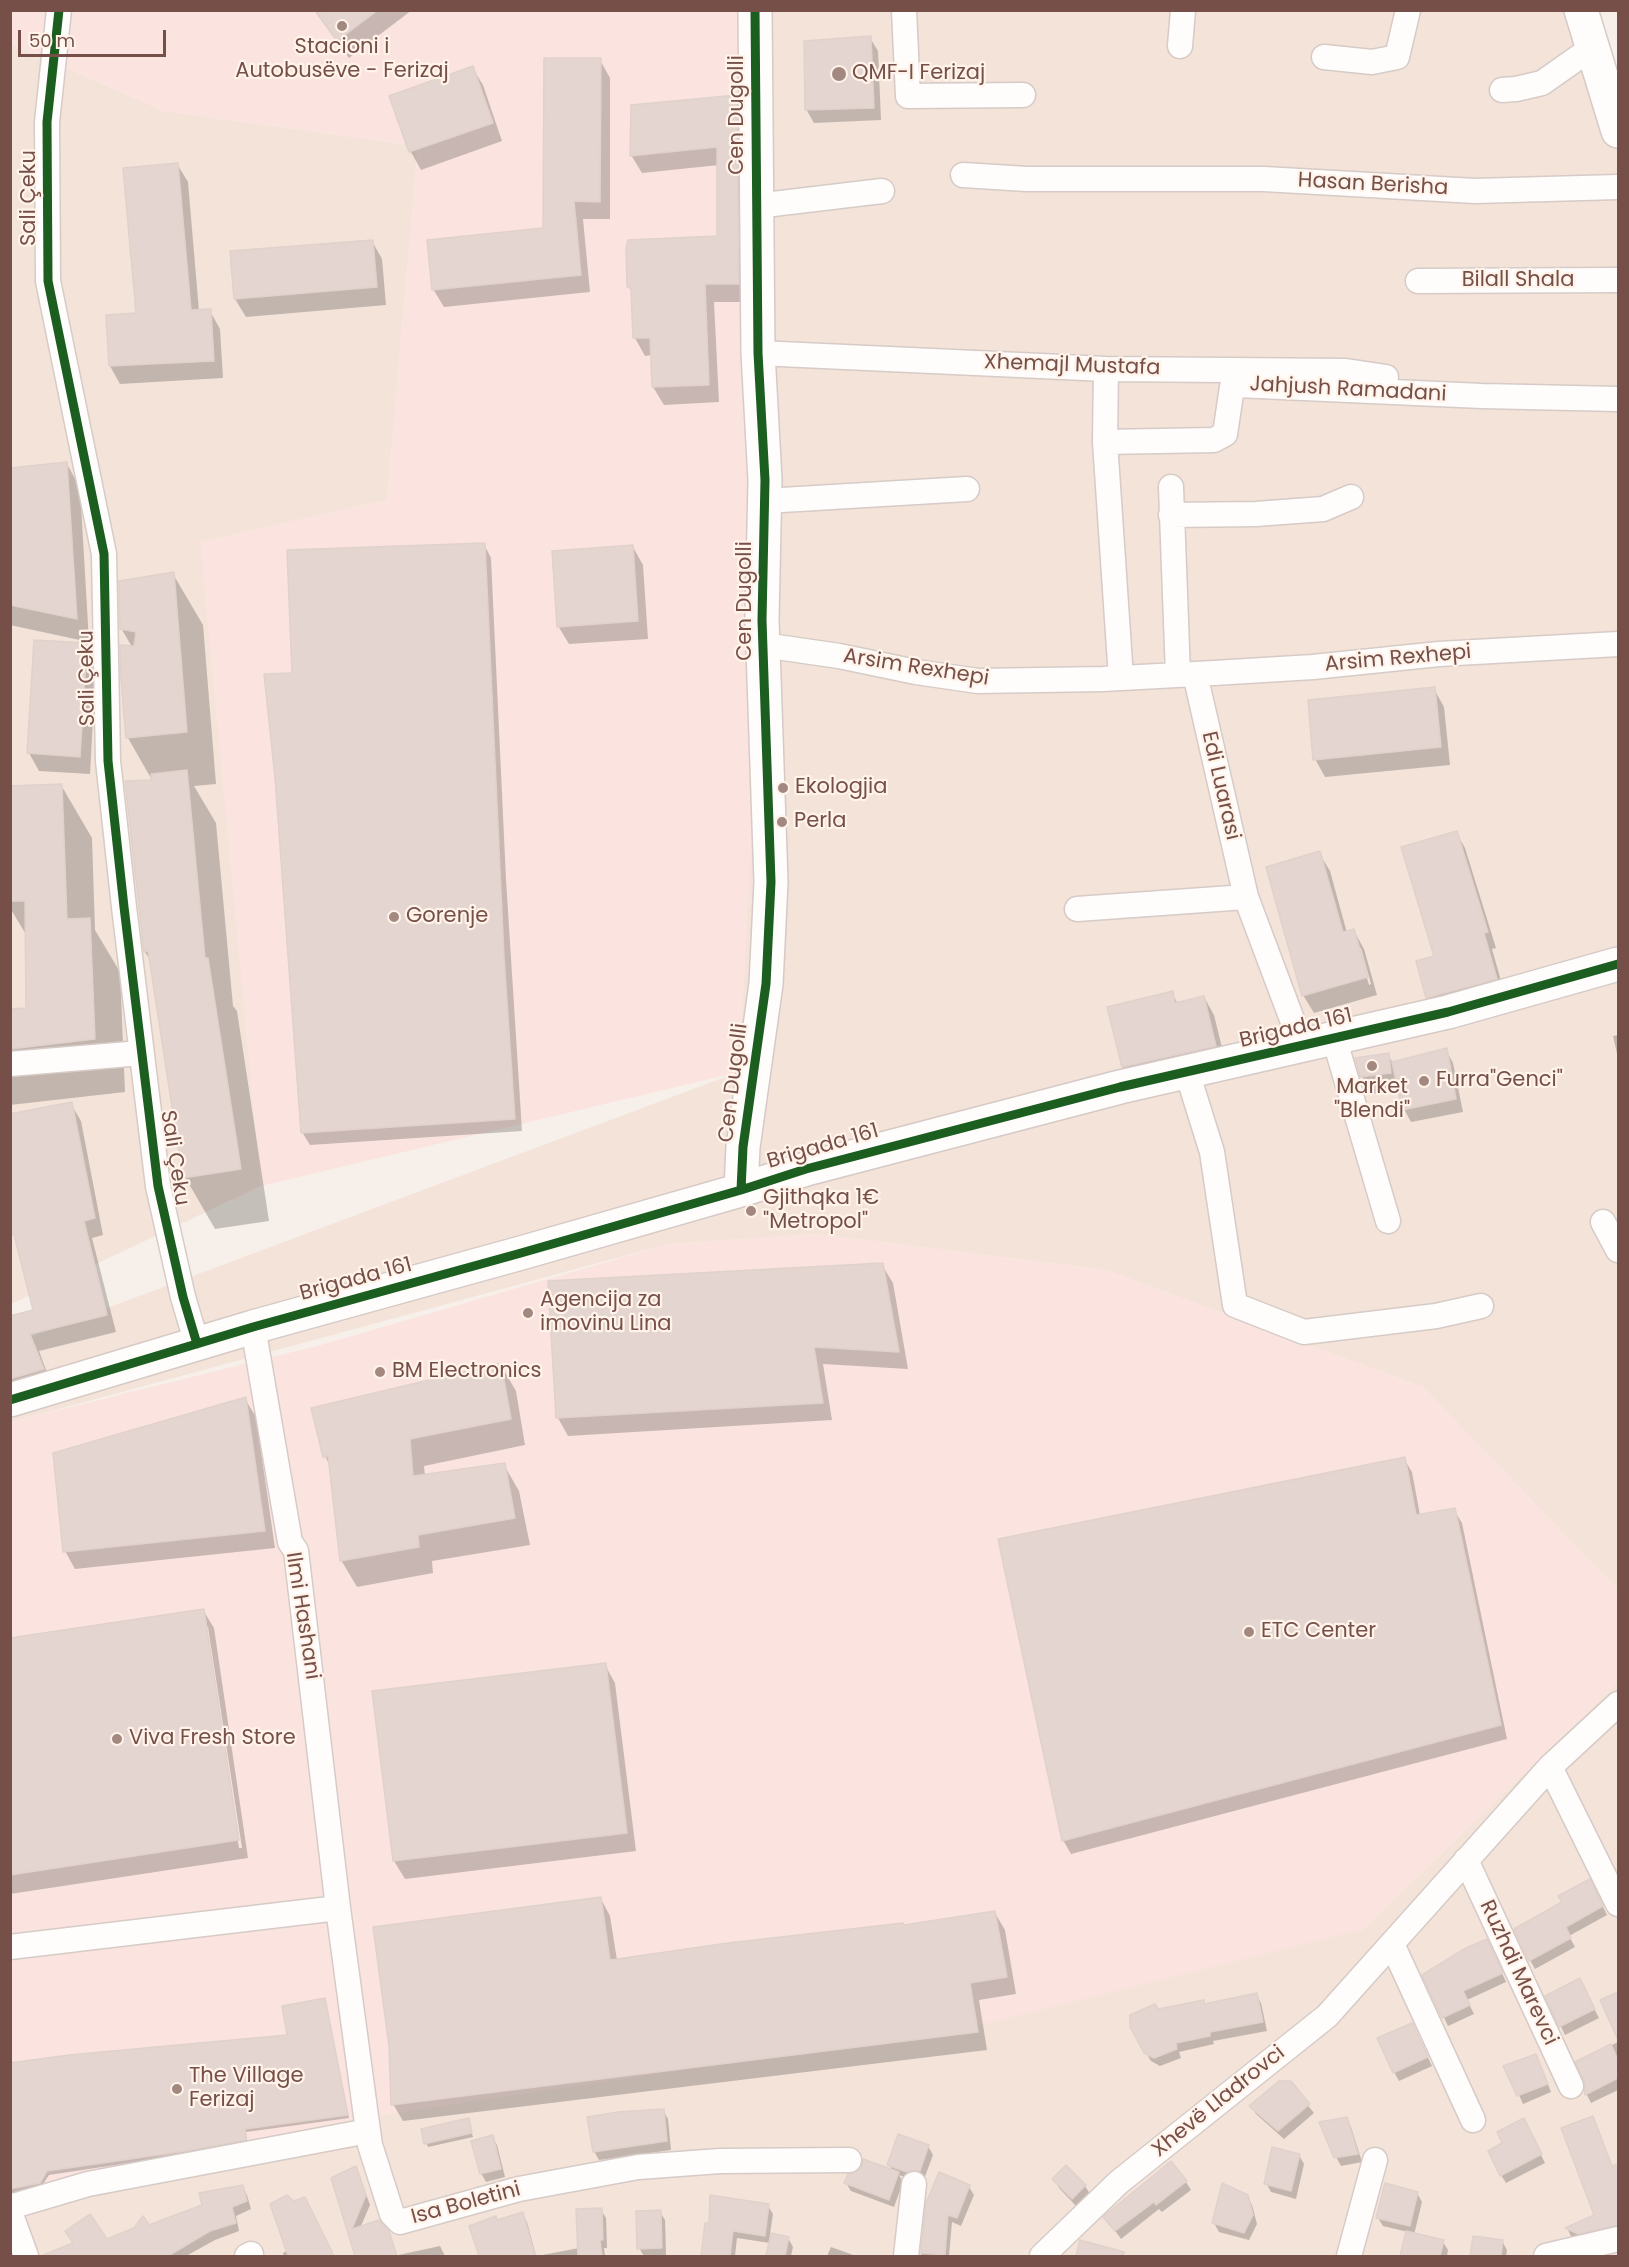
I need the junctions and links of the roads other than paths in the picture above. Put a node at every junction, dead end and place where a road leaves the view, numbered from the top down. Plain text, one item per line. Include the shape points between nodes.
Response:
1 (59, 10) edge
2 (756, 10) edge
3 (904, 10) edge
4 (1183, 10) edge
5 (1408, 10) edge
6 (1581, 10) edge
7 (1180, 45) dead end
8 (1593, 47) junction
9 (1324, 57) dead end
10 (1502, 90) dead end
11 (1023, 95) dead end
12 (1618, 131) edge
13 (963, 175) dead end
14 (1618, 187) edge
15 (882, 191) dead end
16 (756, 206) junction
17 (1618, 280) edge
18 (1418, 281) dead end
19 (758, 353) junction
20 (1106, 369) junction
21 (1386, 377) dead end
22 (1618, 399) edge
23 (1105, 442) junction
24 (1171, 487) dead end
25 (967, 489) dead end
26 (1351, 497) dead end
27 (765, 501) junction
28 (1171, 515) junction
29 (1618, 644) edge
30 (763, 645) junction
31 (1187, 675) junction
32 (1120, 678) junction
33 (1245, 897) junction
34 (1077, 909) dead end
35 (1618, 964) edge
36 (1334, 1038) junction
37 (1302, 1046) junction
38 (141, 1053) junction
39 (10, 1064) edge
40 (1187, 1072) junction
41 (741, 1190) junction
42 (1388, 1221) dead end
43 (1603, 1222) dead end
44 (1618, 1250) edge
45 (1481, 1306) dead end
46 (253, 1327) junction
47 (197, 1344) junction
48 (10, 1400) edge
49 (1618, 1704) edge
50 (1550, 1767) junction
51 (1466, 1860) junction
52 (1618, 1904) edge
53 (338, 1908) junction
54 (1392, 1944) junction
55 (10, 1947) edge
56 (1570, 2086) dead end
57 (1473, 2120) dead end
58 (368, 2131) junction
59 (849, 2160) dead end
60 (1376, 2160) dead end
61 (914, 2184) dead end
62 (10, 2210) edge
63 (1618, 2238) edge
64 (26, 2256) edge
65 (906, 2256) edge
66 (1042, 2256) edge
67 (1349, 2256) edge
68 (1546, 2256) edge

1 - 38 street, Sali Çeku via 47,122 48,281 104,554 108,761
2 - 16 street, Cen Dugolli
3 - 11 street via 908,96
4 - 7 street
5 - 9 street via 1397,57 1372,62
6 - 8 street
8 - 10 street via 1542,83
8 - 12 street
13 - 14 street, Hasan Berisha via 1027,179 1264,179 1474,191
15 - 16 street
16 - 19 street, Cen Dugolli
17 - 18 street, Bilall Shala
19 - 20 street, Xhemajl Mustafa
19 - 27 street, Cen Dugolli
20 - 21 street, Xhemajl Mustafa via 1346,371
20 - 23 street
22 - 23 street, Jahjush Ramadani via 1237,385 1232,387 1225,434 1214,440
23 - 32 street
24 - 28 street
25 - 27 street
26 - 28 street via 1323,509
27 - 30 street, Cen Dugolli
28 - 31 street
29 - 31 street, Arsim Rexhepi
30 - 32 street, Arsim Rexhepi via 978,681
30 - 41 street, Cen Dugolli via 771,882 766,984
31 - 32 street, Arsim Rexhepi
31 - 33 street, Edi Luarasi
33 - 34 street
33 - 37 street, Edi Luarasi
35 - 36 street, Brigada 161 via 1448,1012
36 - 37 street, Brigada 161
36 - 42 street
37 - 40 street, Brigada 161
38 - 39 street
38 - 47 street, Sali Çeku via 158,1186
40 - 41 street, Brigada 161 via 955,1129
40 - 45 street via 1212,1152 1235,1305 1304,1332 1436,1316
41 - 46 street, Brigada 161
43 - 44 street
46 - 47 street, Brigada 161
46 - 53 street, Ilmi Hashani via 290,1542 296,1551
47 - 48 street, Brigada 161
49 - 50 street, Xhevë Lladrovci
50 - 51 street, Xhevë Lladrovci
50 - 52 street
51 - 54 street, Xhevë Lladrovci
51 - 56 street, Ruzhdi Marevci
53 - 55 street
53 - 58 street, Ilmi Hashani
54 - 57 street
54 - 66 street, Xhevë Lladrovci via 1327,2016 1119,2182
58 - 59 street, Isa Boletini via 392,2214 400,2222 519,2189 638,2167 720,2161
58 - 62 street via 88,2184
60 - 67 street
61 - 65 street
62 - 64 street
63 - 68 street

